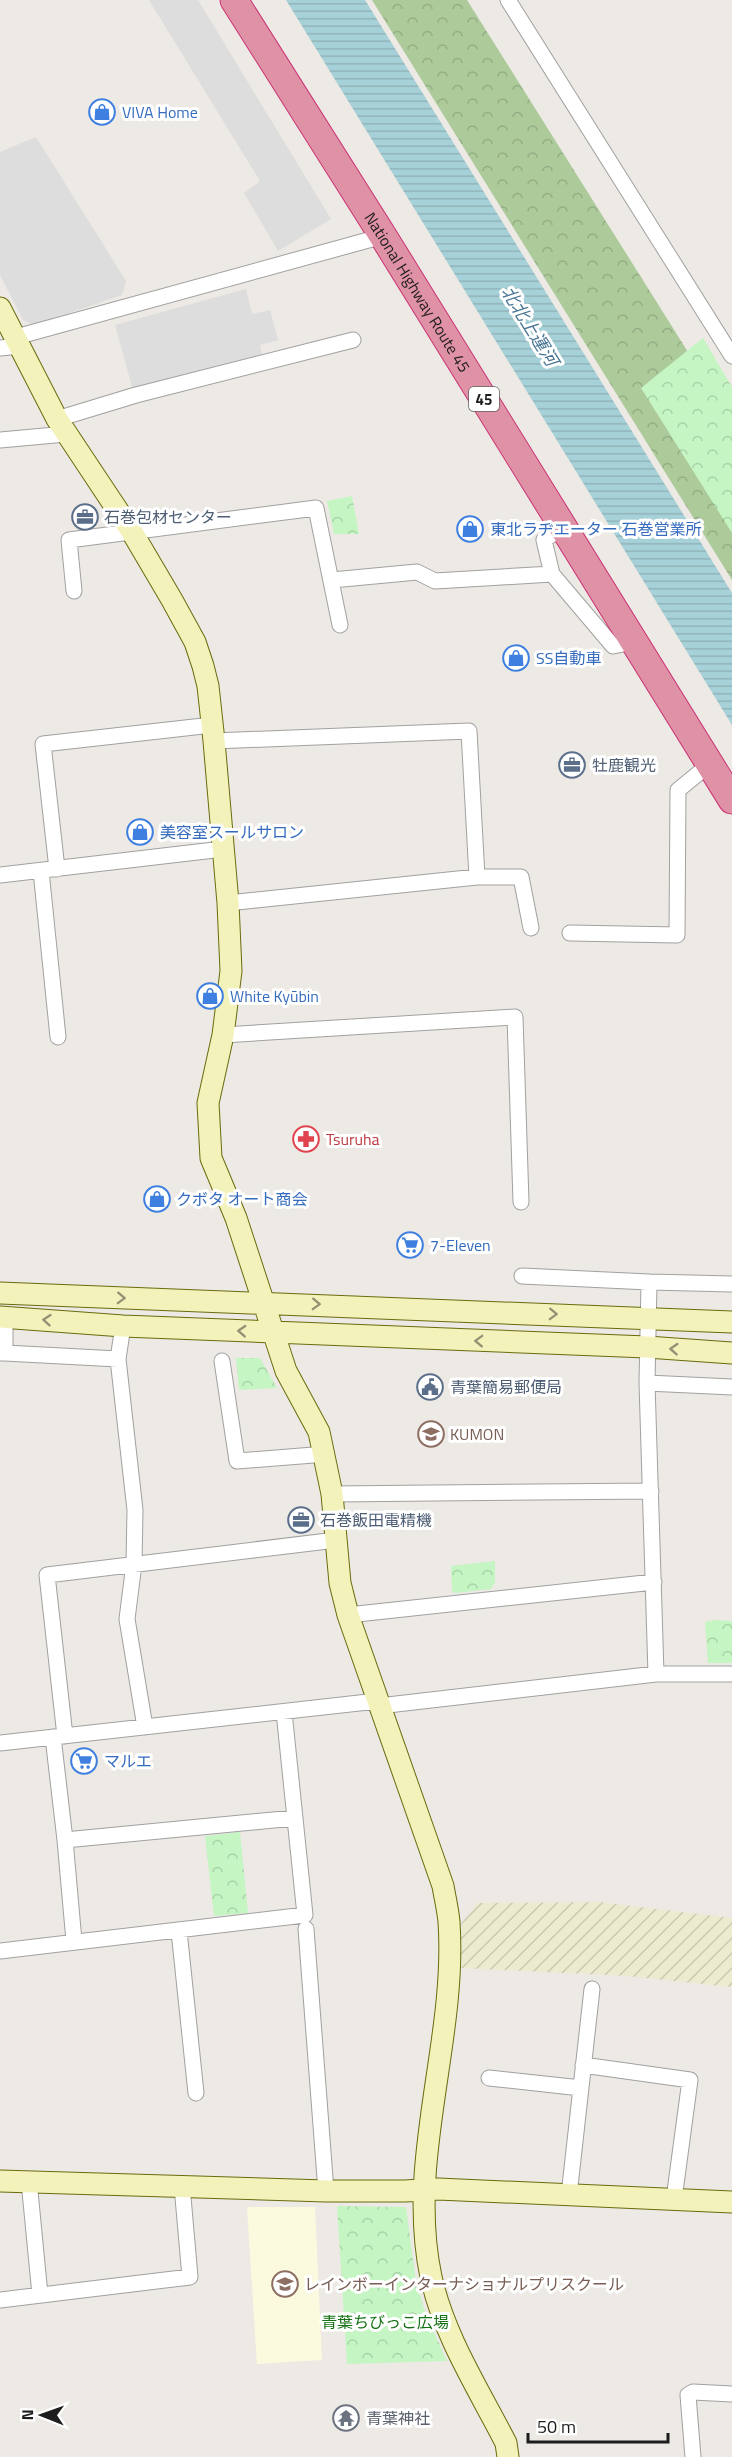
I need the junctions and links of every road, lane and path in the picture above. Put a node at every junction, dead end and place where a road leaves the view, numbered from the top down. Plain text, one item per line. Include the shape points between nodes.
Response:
1 (234, 0) edge
2 (508, 0) edge
3 (383, 236) junction
4 (0, 308) edge
5 (353, 340) dead end
6 (12, 344) edge
7 (732, 356) edge
8 (62, 426) junction
9 (0, 441) edge
10 (563, 527) junction
11 (132, 532) junction
12 (552, 574) junction
13 (332, 580) junction
14 (74, 591) dead end
15 (340, 625) dead end
16 (634, 642) junction
17 (213, 733) junction
18 (710, 764) junction
19 (732, 800) edge
20 (223, 849) junction
21 (57, 869) junction
22 (41, 871) junction
23 (0, 875) edge
24 (477, 877) junction
25 (228, 903) junction
26 (531, 928) dead end
27 (570, 933) dead end
28 (223, 1035) junction
29 (58, 1037) dead end
30 (521, 1202) dead end
31 (522, 1276) dead end
32 (650, 1282) junction
33 (732, 1284) edge
34 (0, 1293) edge
35 (263, 1303) junction
36 (3, 1317) edge
37 (648, 1318) junction
38 (732, 1322) edge
39 (123, 1326) junction
40 (273, 1333) junction
41 (647, 1347) junction
42 (3, 1353) edge
43 (732, 1353) edge
44 (118, 1359) junction
45 (222, 1361) dead end
46 (647, 1383) junction
47 (732, 1387) edge
48 (326, 1454) junction
49 (651, 1491) junction
50 (332, 1494) junction
51 (336, 1540) junction
52 (134, 1564) junction
53 (654, 1582) junction
54 (348, 1615) junction
55 (656, 1674) junction
56 (732, 1674) edge
57 (378, 1703) junction
58 (284, 1712) junction
59 (145, 1727) junction
60 (59, 1737) junction
61 (0, 1743) edge
62 (294, 1818) junction
63 (65, 1840) junction
64 (306, 1929) dead end
65 (179, 1931) junction
66 (74, 1941) junction
67 (0, 1951) edge
68 (592, 1989) dead end
69 (583, 2065) junction
70 (489, 2078) dead end
71 (581, 2088) junction
72 (196, 2093) dead end
73 (0, 2181) edge
74 (29, 2181) junction
75 (182, 2186) junction
76 (424, 2190) junction
77 (326, 2191) junction
78 (569, 2195) junction
79 (674, 2199) junction
80 (732, 2202) edge
81 (40, 2295) junction
82 (0, 2300) edge
83 (732, 2394) edge
84 (508, 2457) edge
85 (693, 2457) edge

1 - 3 highway, National Highway Route 45 / 45
2 - 7 street
3 - 6 street
3 - 10 highway, National Highway Route 45 / 45
4 - 6 street
5 - 8 street via 136,395
6 - 8 street
8 - 9 street
8 - 11 street
10 - 12 street via 544,540
10 - 16 highway, National Highway Route 45 / 45
11 - 13 street via 316,508
11 - 14 street via 69,540
11 - 17 street via 195,642 208,686
12 - 13 street via 435,581 417,572
12 - 16 street via 612,646
13 - 15 street
16 - 18 highway, National Highway Route 45 / 45
17 - 20 street
17 - 21 street via 43,744
17 - 24 street via 469,731
18 - 19 highway, National Highway Route 45 / 45
18 - 27 street via 678,790 677,935
20 - 21 street
20 - 25 street
21 - 22 street
22 - 23 street
22 - 29 street
24 - 25 street
24 - 26 street via 521,877
25 - 28 street via 231,971
28 - 30 street via 515,1017
28 - 35 street via 208,1103 211,1158 236,1218
31 - 32 street
32 - 33 street
32 - 37 street
34 -> 35 street
35 -> 37 street
35 - 40 street
39 -> 36 street
36 - 42 street
37 - 38 street
37 - 41 street
40 -> 39 street
39 - 44 street
41 -> 40 street
40 - 48 street via 286,1371 320,1432
43 -> 41 street
41 - 46 street
42 - 44 street
44 - 52 street via 135,1510
45 - 48 street via 237,1461
46 - 47 street
46 - 49 street
48 - 50 street
49 - 50 street
49 - 53 street
50 - 51 street
51 - 52 street
51 - 54 street
52 - 59 street via 127,1620
52 - 60 street via 47,1575
53 - 54 street
53 - 55 street
54 - 57 street
55 - 56 street
55 - 57 street
57 - 58 street
57 - 76 street via 443,1886 449,1922 444,2016
58 - 59 street
58 - 62 street
59 - 60 street
60 - 61 street
60 - 63 street
62 - 63 street
62 - 65 street via 305,1915
63 - 66 street
64 - 77 street
65 - 66 street
65 - 72 street
66 - 67 street
68 - 69 street
69 - 71 street
69 - 79 street via 690,2080
70 - 71 street
71 - 78 street
73 - 74 street
74 - 75 street
74 - 81 street
75 - 77 street
75 - 81 street via 190,2277
76 - 77 street
76 - 78 street
76 - 84 street via 431,2277 440,2311 506,2443
78 - 79 street
79 - 80 street
81 - 82 street
83 - 85 street via 688,2395

